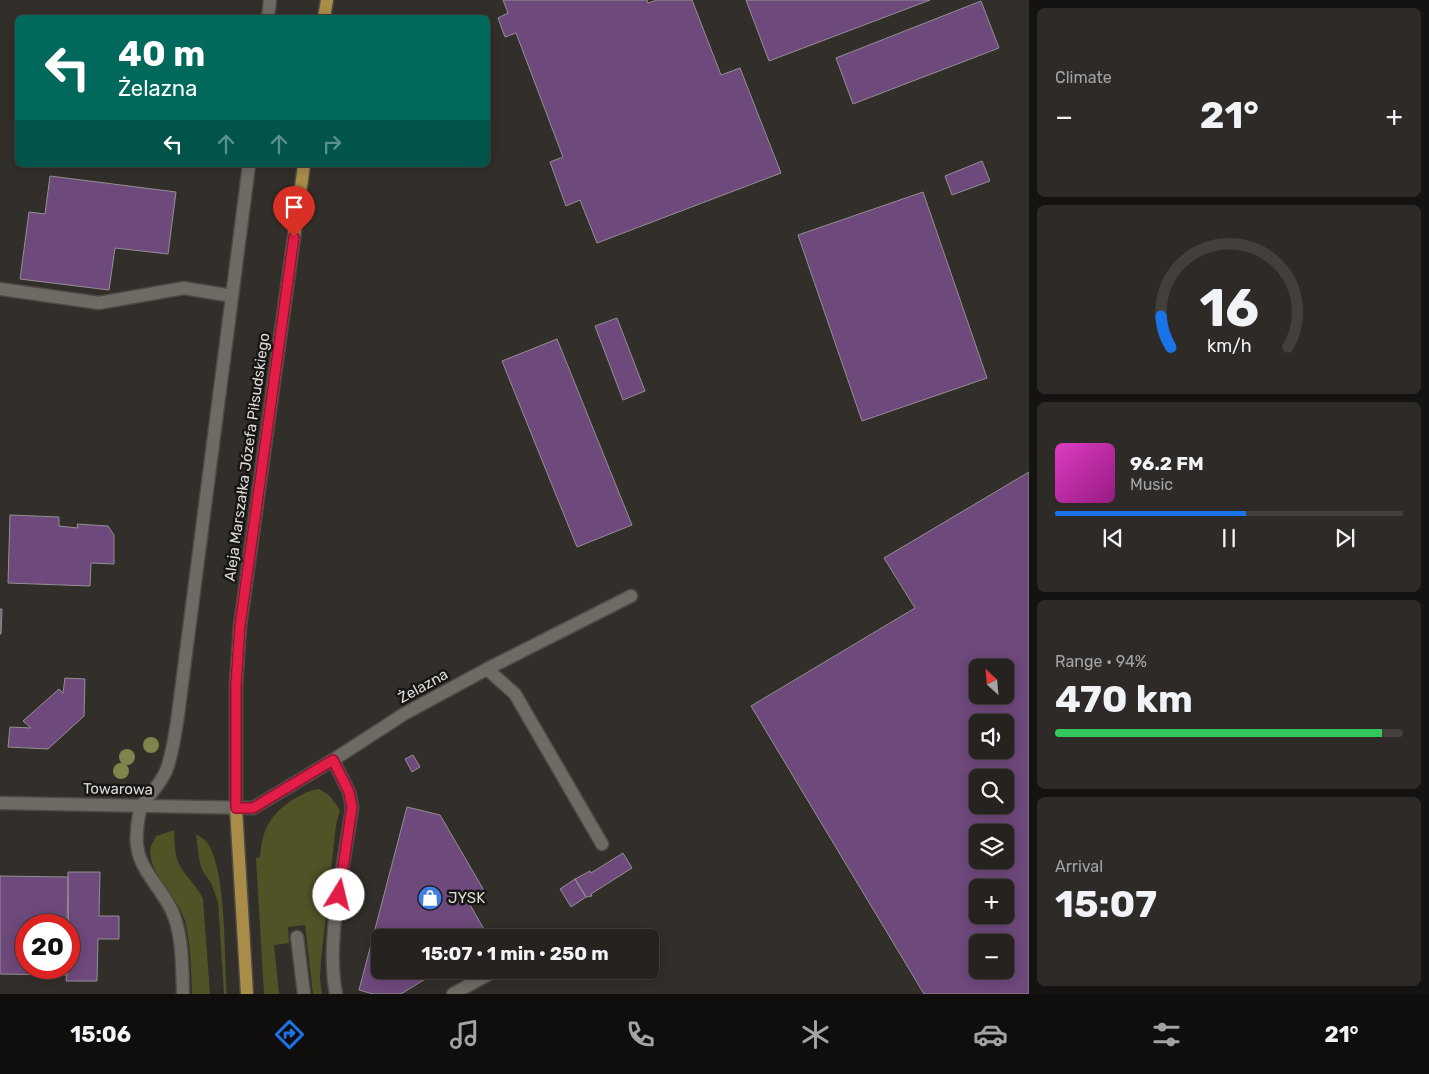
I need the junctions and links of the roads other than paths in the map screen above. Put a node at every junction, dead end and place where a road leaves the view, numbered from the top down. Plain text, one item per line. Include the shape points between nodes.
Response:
1 (270, 0) edge
2 (327, 0) edge
3 (268, 15) edge
4 (324, 15) edge
5 (249, 167) edge
6 (304, 167) edge
7 (0, 289) edge
8 (232, 296) junction
9 (631, 596) dead end
10 (487, 669) junction
11 (333, 760) junction
12 (0, 803) edge
13 (142, 806) junction
14 (236, 808) junction
15 (602, 844) dead end
16 (297, 937) dead end
17 (480, 979) edge
18 (184, 994) edge
19 (248, 994) edge
20 (304, 994) edge
21 (336, 994) edge
22 (453, 994) edge

1 - 3 street
2 - 4 main road
5 - 8 street
6 - 14 main road, Aleja Marszałka Józefa Piłsudskiego via 240,626 236,684
7 - 8 street via 99,303 184,288
8 - 13 street via 171,756 158,786
9 - 10 street, Żelazna
10 - 11 street, Żelazna via 404,714
10 - 15 street via 515,694
11 - 14 street, Żelazna via 253,808
11 - 21 street via 349,792 352,807 333,930
12 - 13 street, Towarowa
13 - 14 street, Towarowa
13 - 18 street via 136,834 139,860 171,909 177,926
14 - 19 main road, Aleja Marszałka Józefa Piłsudskiego
16 - 20 street
17 - 22 street

